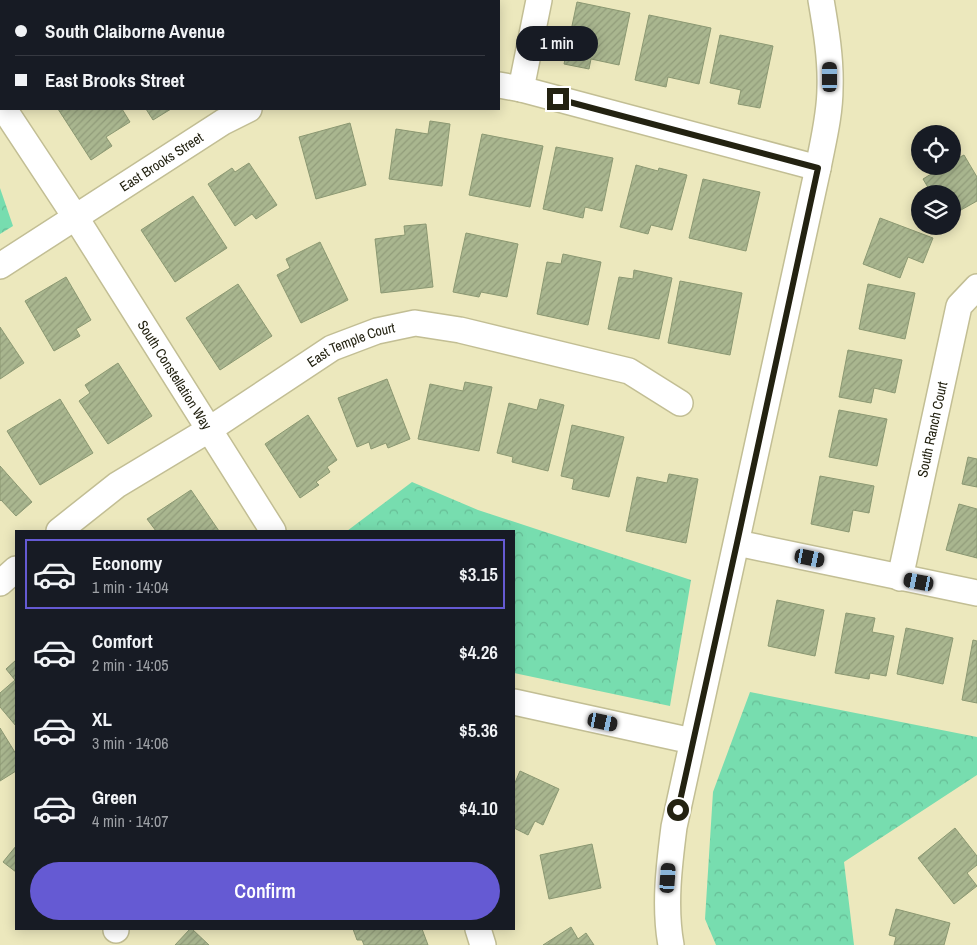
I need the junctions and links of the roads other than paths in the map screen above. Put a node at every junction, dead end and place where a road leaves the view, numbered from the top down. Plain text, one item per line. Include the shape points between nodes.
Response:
1 (539, 0) edge
2 (821, 0) edge
3 (510, 87) edge
4 (5, 110) edge
5 (247, 110) edge
6 (818, 168) junction
7 (76, 218) junction
8 (0, 266) edge
9 (977, 287) edge
10 (680, 404) dead end
11 (210, 429) junction
12 (60, 530) edge
13 (272, 530) edge
14 (737, 543) junction
15 (15, 570) edge
16 (900, 578) junction
17 (0, 583) edge
18 (977, 593) edge
19 (515, 702) edge
20 (692, 741) junction
21 (478, 930) edge
22 (483, 945) edge
23 (671, 945) edge

1 - 3 street
2 - 6 street via 830,64 830,90
3 - 6 street
4 - 7 street, South Constellation Way
5 - 7 street, East Brooks Street via 223,122
6 - 14 street
7 - 8 street, East Brooks Street
7 - 11 street, South Constellation Way
9 - 16 street, South Ranch Court via 959,306
10 - 11 street, East Temple Court via 629,371 460,330 415,323 377,331 332,348
11 - 12 street, East Temple Court via 116,485
11 - 13 street, South Constellation Way
14 - 16 street
14 - 20 street
15 - 17 street
16 - 18 street
19 - 20 street
20 - 23 street via 669,860 667,896
21 - 22 street

